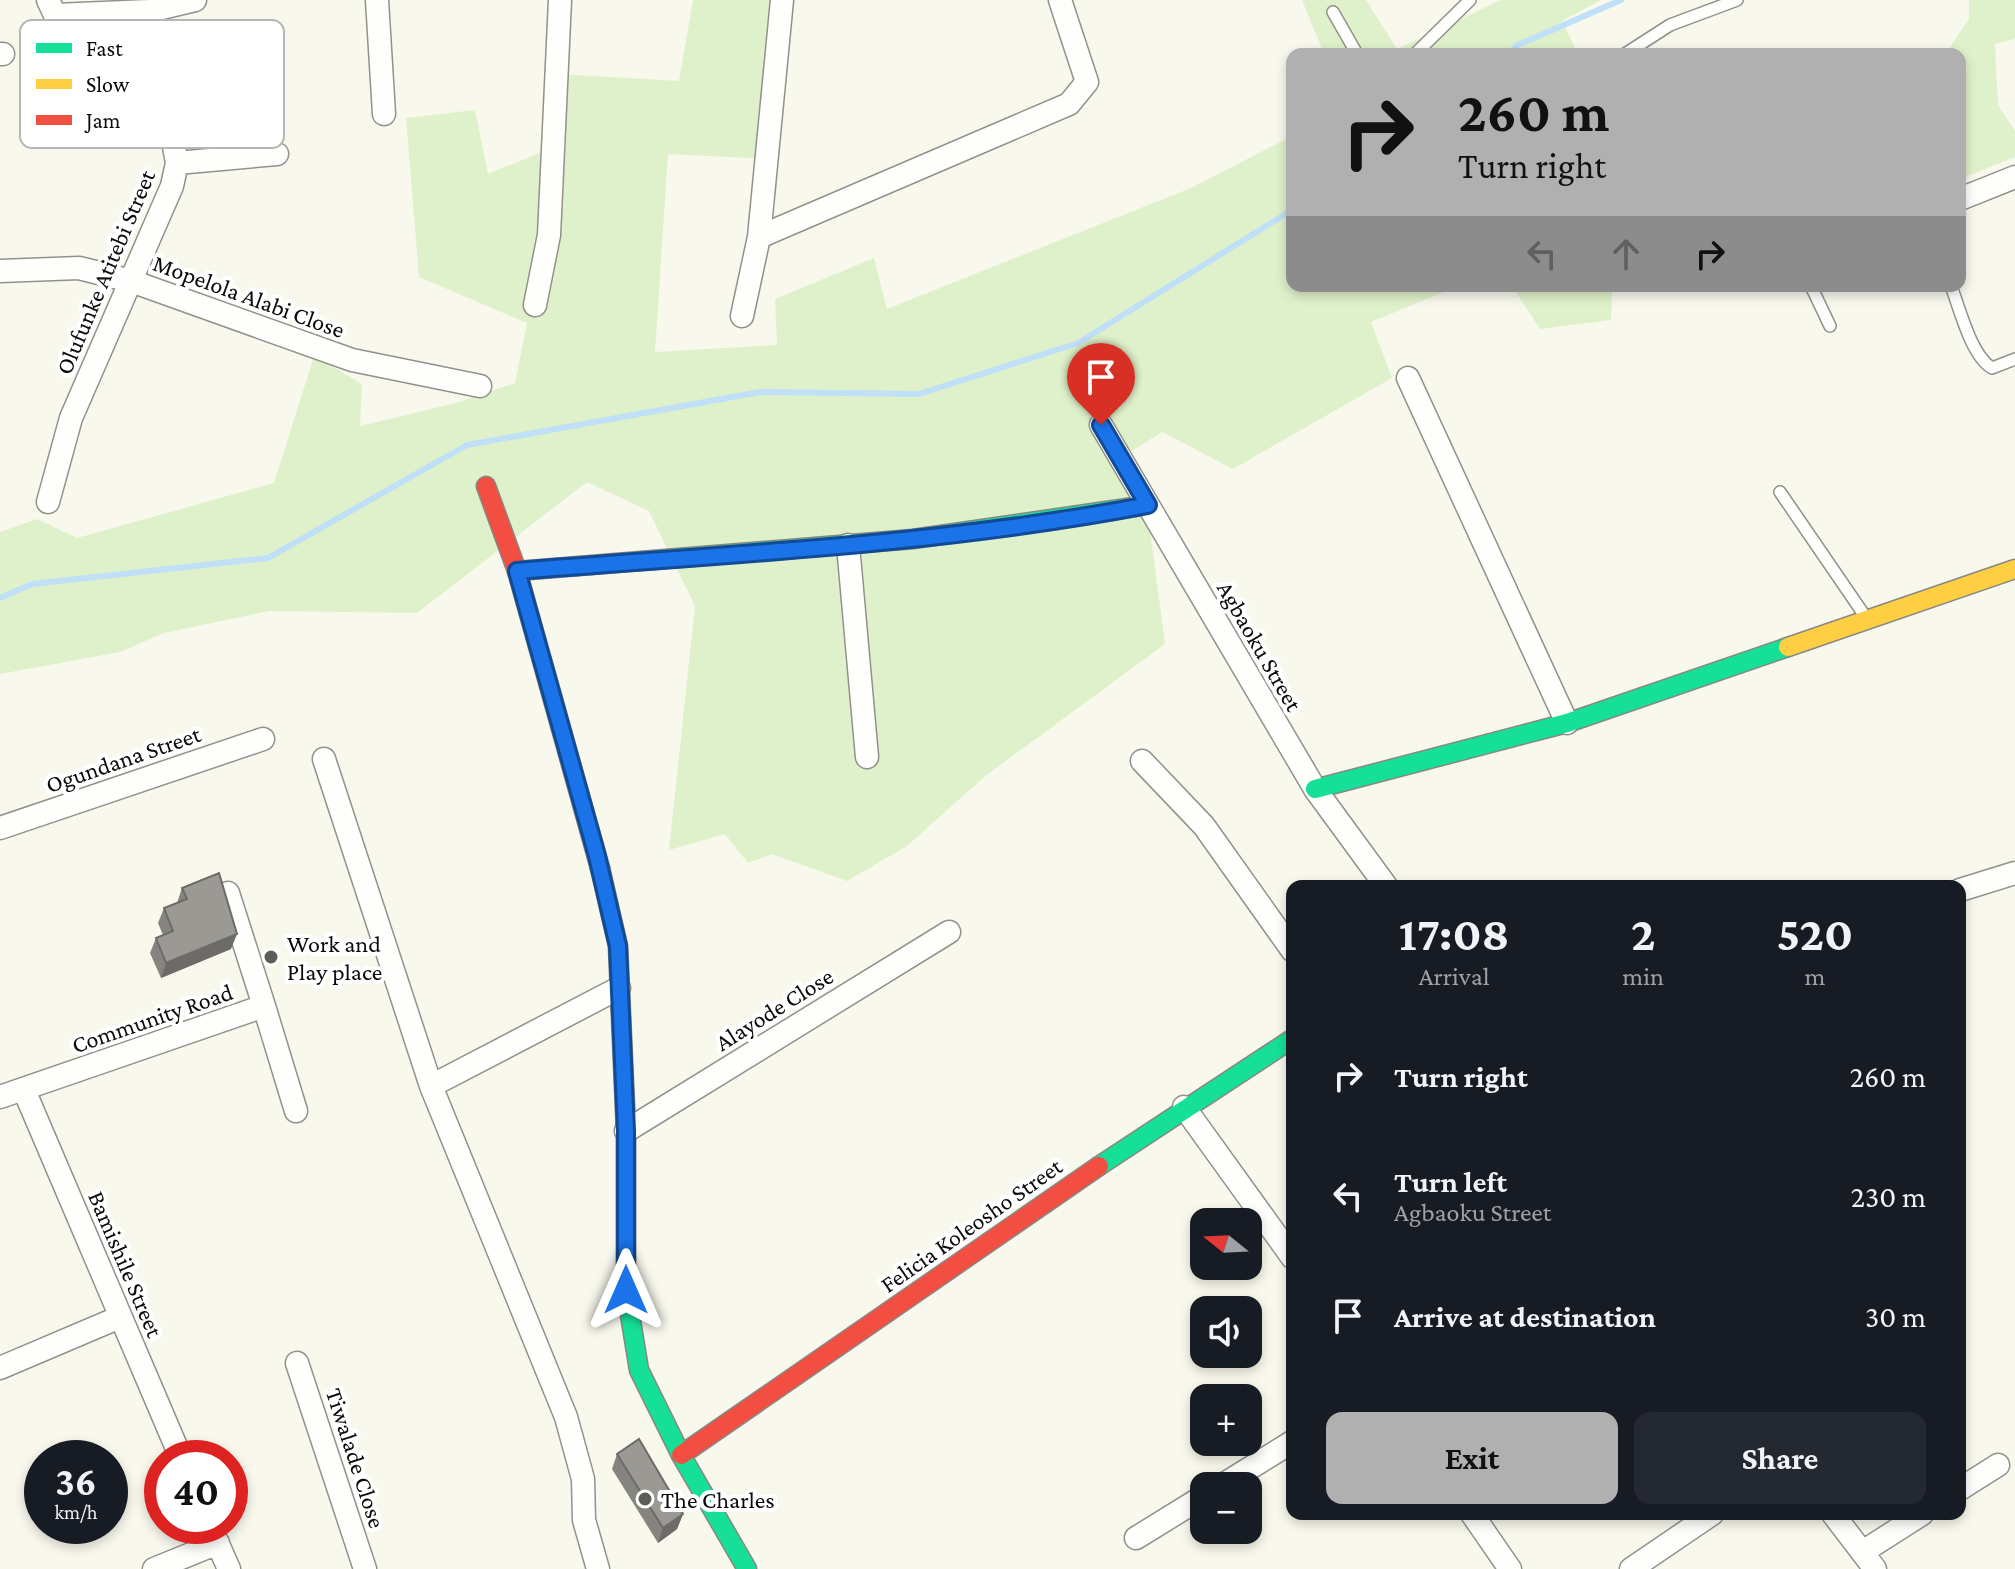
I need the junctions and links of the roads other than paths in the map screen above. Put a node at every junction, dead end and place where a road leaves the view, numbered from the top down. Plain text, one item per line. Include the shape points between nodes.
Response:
1 (195, 0) edge
2 (377, 0) edge
3 (560, 0) edge
4 (782, 0) edge
5 (1060, 0) edge
6 (1470, 0) edge
7 (1737, 0) edge
8 (52, 8) edge
9 (149, 11) junction
10 (1333, 12) dead end
11 (151, 20) edge
12 (1354, 48) edge
13 (1421, 48) edge
14 (1634, 48) edge
15 (384, 114) dead end
16 (174, 148) edge
17 (277, 154) dead end
18 (177, 163) junction
19 (2015, 177) edge
20 (1966, 197) edge
21 (759, 237) junction
22 (0, 271) edge
23 (131, 281) junction
24 (1814, 292) edge
25 (1953, 292) edge
26 (535, 305) dead end
27 (742, 316) dead end
28 (1830, 326) dead end
29 (2015, 359) edge
30 (1408, 378) dead end
31 (480, 386) dead end
32 (1101, 425) dead end
33 (486, 486) dead end
34 (1780, 492) dead end
35 (48, 502) dead end
36 (1148, 505) junction
37 (848, 545) junction
38 (2015, 569) edge
39 (517, 571) junction
40 (1867, 619) junction
41 (1567, 723) junction
42 (263, 739) dead end
43 (867, 757) dead end
44 (324, 759) dead end
45 (1142, 761) dead end
46 (1315, 789) junction
47 (0, 828) edge
48 (2015, 873) edge
49 (1382, 880) edge
50 (1966, 888) edge
51 (228, 893) edge
52 (949, 932) dead end
53 (1286, 942) edge
54 (619, 988) junction
55 (264, 1006) junction
56 (1286, 1043) edge
57 (431, 1086) junction
58 (24, 1090) junction
59 (0, 1097) edge
60 (1184, 1107) junction
61 (296, 1111) dead end
62 (626, 1131) junction
63 (1286, 1249) edge
64 (120, 1317) junction
65 (297, 1363) dead end
66 (0, 1368) edge
67 (173, 1440) edge
68 (1286, 1446) edge
69 (681, 1455) junction
70 (1998, 1465) dead end
71 (1244, 1472) edge
72 (1966, 1485) edge
73 (1190, 1505) edge
74 (1476, 1520) edge
75 (1703, 1520) edge
76 (1838, 1520) edge
77 (1915, 1520) edge
78 (1136, 1538) dead end
79 (197, 1544) edge
80 (218, 1544) edge
81 (1870, 1560) edge
82 (154, 1569) edge
83 (229, 1569) edge
84 (365, 1569) edge
85 (598, 1569) edge
86 (747, 1569) edge
87 (1510, 1569) edge
88 (1631, 1569) edge

1 - 9 street
2 - 15 street
3 - 26 street via 549,235
4 - 21 street
5 - 21 street via 1087,82 1069,104
6 - 13 lane
7 - 14 lane via 1670,25
8 - 9 street
9 - 11 street, Olufunke Atitebi Street
10 - 12 lane
16 - 18 street, Olufunke Atitebi Street
17 - 18 street
18 - 23 street, Olufunke Atitebi Street
19 - 20 street
21 - 27 street
22 - 23 street, Mopelola Alabi Close via 79,268
23 - 31 street, Mopelola Alabi Close via 352,360
23 - 35 street, Olufunke Atitebi Street via 71,418
24 - 28 lane
25 - 29 lane via 1988,366
30 - 41 street
32 - 36 street, Agbaoku Street
33 - 39 street
34 - 40 lane
36 - 37 street
36 - 46 street, Agbaoku Street
37 - 39 street
37 - 43 street
38 - 40 street
39 - 54 street via 597,856 618,946
40 - 41 street
41 - 46 street
42 - 47 street, Ogundana Street
44 - 57 street
45 - 53 street via 1204,826
46 - 49 street, Agbaoku Street
48 - 50 street
51 - 55 street
52 - 62 street, Alayode Close
54 - 57 street
54 - 62 street
55 - 58 street, Community Road
55 - 61 street, Community Road
56 - 60 street, Felicia Koleosho Street
57 - 85 street via 566,1417
58 - 59 street, Community Road
58 - 64 street, Bamishile Street
60 - 63 street
60 - 69 street, Felicia Koleosho Street
62 - 69 street via 630,1328 639,1370
64 - 66 street
64 - 67 street, Bamishile Street
65 - 84 street, Tiwalade Close
68 - 71 street
69 - 86 street
70 - 72 street
73 - 78 street
74 - 87 street
75 - 88 street
76 - 81 street
77 - 81 street
79 - 82 street
80 - 83 street

